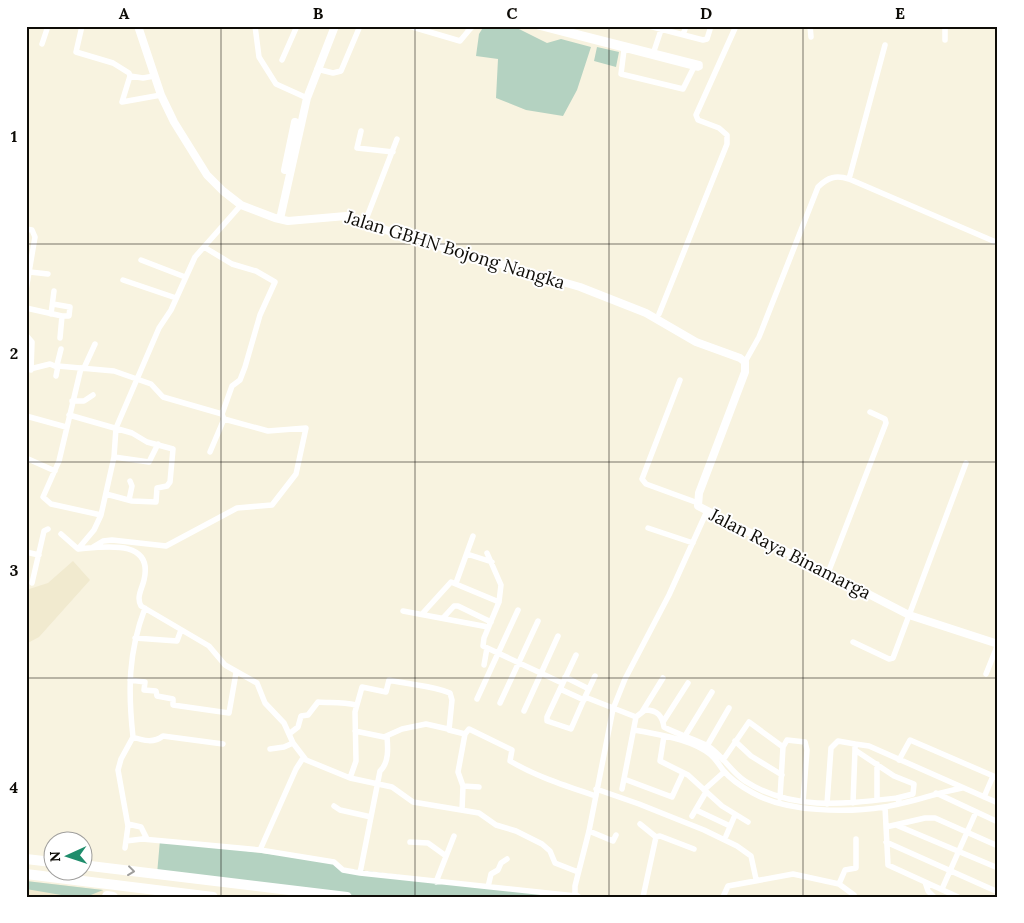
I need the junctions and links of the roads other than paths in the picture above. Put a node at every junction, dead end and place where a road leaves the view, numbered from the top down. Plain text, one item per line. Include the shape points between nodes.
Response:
1 (48, 26) edge
2 (82, 26) edge
3 (138, 26) edge
4 (255, 26) edge
5 (297, 26) edge
6 (332, 26) edge
7 (336, 26) edge
8 (360, 26) edge
9 (409, 26) edge
10 (536, 26) edge
11 (550, 26) edge
12 (649, 26) edge
13 (686, 26) edge
14 (711, 26) edge
15 (736, 26) edge
16 (810, 26) edge
17 (945, 26) edge
18 (469, 27) edge
19 (661, 28) edge
20 (561, 30) edge
21 (683, 35) junction
22 (811, 37) dead end
23 (945, 40) dead end
24 (42, 44) dead end
25 (885, 46) dead end
26 (624, 50) junction
27 (653, 54) junction
28 (282, 60) dead end
29 (317, 69) junction
30 (130, 76) junction
31 (154, 76) junction
32 (161, 96) junction
33 (305, 97) junction
34 (361, 131) dead end
35 (397, 138) dead end
36 (393, 152) junction
37 (849, 179) junction
38 (241, 205) junction
39 (277, 219) junction
40 (366, 222) junction
41 (26, 229) edge
42 (998, 243) edge
43 (204, 247) junction
44 (142, 260) dead end
45 (30, 272) junction
46 (48, 274) dead end
47 (185, 277) junction
48 (123, 280) dead end
49 (26, 290) edge
50 (54, 291) dead end
51 (176, 298) junction
52 (53, 304) junction
53 (26, 308) edge
54 (50, 314) junction
55 (659, 314) dead end
56 (62, 316) junction
57 (26, 335) edge
58 (60, 338) dead end
59 (95, 344) dead end
60 (60, 348) dead end
61 (745, 362) junction
62 (57, 366) junction
63 (83, 368) junction
64 (28, 370) edge
65 (56, 376) dead end
66 (136, 379) junction
67 (680, 380) dead end
68 (93, 395) dead end
69 (72, 401) junction
70 (870, 412) dead end
71 (69, 415) junction
72 (26, 416) edge
73 (223, 417) junction
74 (66, 427) junction
75 (116, 428) junction
76 (158, 444) junction
77 (210, 452) dead end
78 (26, 458) edge
79 (114, 458) junction
80 (966, 463) dead end
81 (55, 471) junction
82 (130, 481) dead end
83 (106, 494) junction
84 (129, 500) junction
85 (698, 503) junction
86 (707, 511) junction
87 (101, 515) junction
88 (648, 528) dead end
89 (48, 529) dead end
90 (61, 534) dead end
91 (474, 536) dead end
92 (692, 543) junction
93 (91, 548) junction
94 (78, 549) junction
95 (26, 552) edge
96 (487, 553) dead end
97 (467, 554) junction
98 (39, 555) junction
99 (492, 562) junction
100 (828, 573) junction
101 (32, 583) dead end
102 (456, 583) junction
103 (499, 602) junction
104 (145, 608) junction
105 (518, 610) dead end
106 (403, 611) dead end
107 (422, 614) junction
108 (909, 615) junction
109 (443, 618) junction
110 (538, 621) dead end
111 (489, 624) junction
112 (181, 630) junction
113 (558, 636) dead end
114 (135, 638) junction
115 (853, 642) dead end
116 (998, 644) edge
117 (487, 648) junction
118 (499, 653) junction
119 (576, 654) dead end
120 (519, 662) junction
121 (484, 665) dead end
122 (541, 672) junction
123 (236, 673) junction
124 (986, 674) dead end
125 (595, 676) dead end
126 (663, 678) dead end
127 (130, 680) junction
128 (564, 680) junction
129 (688, 683) dead end
130 (560, 689) junction
131 (589, 689) junction
132 (712, 692) dead end
133 (477, 699) dead end
134 (584, 699) junction
135 (500, 703) dead end
136 (356, 705) junction
137 (729, 708) dead end
138 (613, 709) junction
139 (524, 711) dead end
140 (642, 712) junction
141 (636, 717) junction
142 (663, 722) junction
143 (448, 729) junction
144 (635, 730) junction
145 (355, 731) junction
146 (289, 734) junction
147 (465, 734) junction
148 (664, 736) junction
149 (684, 736) junction
150 (387, 737) junction
151 (133, 738) junction
152 (734, 741) junction
153 (293, 743) junction
154 (223, 744) dead end
155 (707, 746) junction
156 (855, 747) junction
157 (783, 748) junction
158 (270, 749) dead end
159 (303, 758) junction
160 (724, 760) junction
161 (899, 760) junction
162 (877, 764) junction
163 (683, 772) junction
164 (724, 772) junction
165 (782, 775) junction
166 (894, 776) junction
167 (995, 777) edge
168 (350, 778) junction
169 (878, 778) junction
170 (624, 779) junction
171 (378, 784) junction
172 (463, 786) junction
173 (479, 787) dead end
174 (962, 788) junction
175 (622, 789) dead end
176 (705, 791) junction
177 (596, 792) junction
178 (936, 793) junction
179 (984, 797) junction
180 (780, 798) junction
181 (878, 800) junction
182 (898, 800) junction
183 (803, 802) junction
184 (853, 803) junction
185 (998, 803) edge
186 (827, 804) junction
187 (334, 806) dead end
188 (885, 807) junction
189 (462, 810) junction
190 (696, 810) junction
191 (976, 812) junction
192 (736, 815) junction
193 (692, 816) dead end
194 (371, 818) junction
195 (748, 822) dead end
196 (998, 822) edge
197 (128, 824) junction
198 (640, 824) dead end
199 (896, 824) junction
200 (730, 826) junction
201 (886, 827) junction
202 (588, 831) junction
203 (967, 832) junction
204 (616, 835) dead end
205 (454, 836) dead end
206 (726, 836) dead end
207 (656, 837) junction
208 (147, 839) junction
209 (856, 839) dead end
210 (410, 842) dead end
211 (886, 842) junction
212 (998, 846) edge
213 (694, 848) dead end
214 (260, 850) junction
215 (959, 851) junction
216 (446, 856) junction
217 (26, 859) edge
218 (507, 859) dead end
219 (42, 861) edge
220 (92, 866) edge
221 (998, 868) edge
222 (950, 871) junction
223 (578, 872) junction
224 (360, 873) junction
225 (26, 874) edge
226 (756, 879) junction
227 (436, 882) junction
228 (925, 882) junction
229 (839, 884) junction
230 (488, 887) junction
231 (942, 889) junction
232 (998, 892) edge
233 (107, 896) edge
234 (578, 896) edge
235 (854, 896) dead end
236 (113, 897) edge
237 (213, 897) edge
238 (347, 897) edge
239 (643, 897) edge
240 (723, 897) edge
241 (934, 897) edge
242 (958, 897) edge

1 - 24 street
2 - 30 street via 76,52 113,63
3 - 31 street, Jalan GBHN Bojong Nangka
4 - 33 street via 259,57 276,84
5 - 28 street
6 - 33 street
7 - 29 street
8 - 29 street via 341,71 333,73
9 - 18 street via 460,40
10 - 20 street
11 - 20 street
12 - 19 street
13 - 21 street
14 - 21 street via 705,40
15 - 55 street via 696,115 698,120 727,134 727,144
16 - 22 street
17 - 23 street
19 - 21 street
19 - 27 street
20 - 26 street
20 - 27 street
25 - 37 street
26 - 27 street
26 - 27 street via 621,74 683,89 695,65
29 - 33 street
30 - 31 street
30 - 32 street via 122,102
31 - 32 street, Jalan GBHN Bojong Nangka
32 - 38 street, Jalan GBHN Bojong Nangka via 207,175
33 - 39 street
34 - 36 street via 357,148
35 - 36 street
36 - 40 street
37 - 42 street
37 - 61 street via 832,177 818,187 759,337
38 - 39 street, Jalan GBHN Bojong Nangka
38 - 43 street
39 - 40 street, Jalan GBHN Bojong Nangka via 304,221 341,215
40 - 61 street, Jalan GBHN Bojong Nangka via 400,235 580,287 646,313 696,342
41 - 45 street via 32,230 35,237
43 - 47 street
43 - 73 street via 232,264 256,271 274,282 260,315 243,373 232,386
44 - 47 street
45 - 46 street
45 - 49 street
47 - 51 street
48 - 51 street
50 - 52 street
51 - 66 street
52 - 54 street
52 - 56 street via 70,307 69,316
53 - 54 street
54 - 56 street
56 - 58 street
57 - 64 street via 32,342
59 - 63 street
60 - 62 street
61 - 85 street, Jalan Raya Binamarga via 746,372 699,493
62 - 63 street
62 - 64 street via 48,364
62 - 65 street
63 - 66 street
63 - 69 street
66 - 73 street via 155,387 163,397
66 - 75 street
67 - 85 street via 642,479 646,484
68 - 69 street via 84,401
69 - 71 street
70 - 100 street via 885,419 886,423
71 - 74 street
71 - 75 street
72 - 74 street
73 - 77 street
73 - 93 street via 268,430 306,428 296,474 278,499 267,507 237,508 172,544 159,546 106,540
74 - 81 street
75 - 76 street
75 - 79 street
76 - 79 street via 149,462
76 - 84 street via 174,449 170,482 157,488 156,502
78 - 81 street
79 - 83 street
80 - 108 street
81 - 87 street via 44,492 47,502
82 - 84 street
83 - 84 street
83 - 87 street
85 - 86 street, Jalan Raya Binamarga
86 - 92 street
86 - 100 street, Jalan Raya Binamarga
87 - 94 street via 94,530
88 - 92 street
89 - 98 street via 44,531
90 - 94 street
91 - 97 street
92 - 138 street
93 - 94 street
93 - 104 street via 122,547 142,558 146,571 138,601
95 - 98 street
96 - 99 street
97 - 99 street
97 - 102 street
98 - 101 street
99 - 103 street via 501,585
100 - 108 street, Jalan Raya Binamarga
102 - 103 street
102 - 107 street via 449,583
103 - 111 street
104 - 112 street
104 - 114 street
105 - 118 street
106 - 107 street
107 - 109 street
108 - 115 street via 892,659
108 - 116 street, Jalan Raya Binamarga
109 - 111 street
109 - 111 street via 458,606
110 - 120 street
111 - 117 street via 482,642
112 - 114 street via 177,641
112 - 123 street via 209,646 218,660
113 - 122 street
114 - 127 street
116 - 124 street
117 - 118 street
117 - 121 street
118 - 120 street
118 - 133 street
119 - 128 street
120 - 122 street
120 - 135 street
122 - 128 street
122 - 139 street
123 - 127 street via 229,713 173,705 174,699 144,690 145,682
123 - 146 street via 257,683 265,703 284,723
125 - 131 street
126 - 140 street
127 - 151 street
128 - 130 street
128 - 131 street
129 - 142 street
130 - 134 street
130 - 134 street via 546,719 548,722 571,729
131 - 134 street
132 - 149 street
134 - 138 street
136 - 143 street via 362,687 386,692 389,680 436,688 451,695
136 - 145 street
136 - 146 street via 318,702 308,715 300,716 298,727
137 - 155 street
138 - 141 street
138 - 177 street
140 - 141 street
140 - 142 street via 654,711
141 - 144 street
142 - 149 street via 664,727
143 - 147 street
143 - 150 street via 426,724 402,729
144 - 148 street
144 - 170 street
145 - 150 street
145 - 168 street via 356,762
146 - 153 street
147 - 172 street via 458,772
147 - 177 street via 469,729 510,747 510,761 517,766 549,780
148 - 163 street via 660,761
148 - 164 street via 705,751
149 - 155 street
150 - 171 street via 386,762 380,771
151 - 154 street via 156,741 163,736
151 - 197 street via 118,770
152 - 157 street via 750,722
152 - 160 street
152 - 165 street
153 - 158 street
153 - 159 street
155 - 160 street
156 - 161 street via 869,746
156 - 162 street
156 - 184 street
156 - 186 street via 838,741 832,745
157 - 165 street
157 - 183 street via 787,740 806,745
159 - 168 street
159 - 214 street
160 - 180 street via 746,782
161 - 167 street via 910,740
161 - 174 street
162 - 166 street
162 - 169 street
163 - 170 street via 672,797
163 - 176 street
164 - 176 street
164 - 188 street via 754,794 784,804 830,810
165 - 180 street
166 - 169 street
166 - 182 street via 911,782 915,787 913,794
167 - 179 street
168 - 171 street
169 - 181 street
170 - 175 street
171 - 189 street via 394,788 413,802
171 - 194 street
172 - 173 street
172 - 189 street
174 - 178 street
174 - 179 street
176 - 190 street
176 - 192 street
177 - 202 street
177 - 226 street via 656,810 737,846 751,856
178 - 182 street
178 - 191 street
179 - 185 street
180 - 183 street
181 - 182 street
181 - 184 street
182 - 188 street
183 - 186 street
184 - 186 street
187 - 194 street
188 - 201 street
189 - 223 street via 479,813 496,825 536,841 550,851 555,863
190 - 193 street
190 - 200 street
191 - 196 street
191 - 203 street
192 - 195 street
192 - 200 street
194 - 224 street
197 - 208 street via 141,827
197 - 208 street via 126,845
198 - 207 street
199 - 201 street
199 - 203 street via 930,818
199 - 215 street
200 - 206 street
201 - 211 street
202 - 204 street via 613,841
202 - 223 street
203 - 212 street
203 - 215 street
205 - 216 street
207 - 213 street
207 - 239 street
208 - 214 street
209 - 229 street via 856,868 845,870
210 - 216 street via 428,843
211 - 222 street
211 - 228 street via 888,864
214 - 224 street via 334,862 343,870
215 - 221 street
215 - 222 street
216 - 227 street
217 - 219 highway
218 - 230 street via 491,874
220 -> 238 highway
222 - 231 street
222 - 232 street
223 - 234 street via 575,886
224 - 227 street
225 - 237 highway
226 - 229 street via 793,874
226 - 240 street via 749,884 728,886
227 - 230 street
228 - 231 street
228 - 241 street
229 - 235 street
230 - 234 street
231 - 242 street
233 - 236 highway

